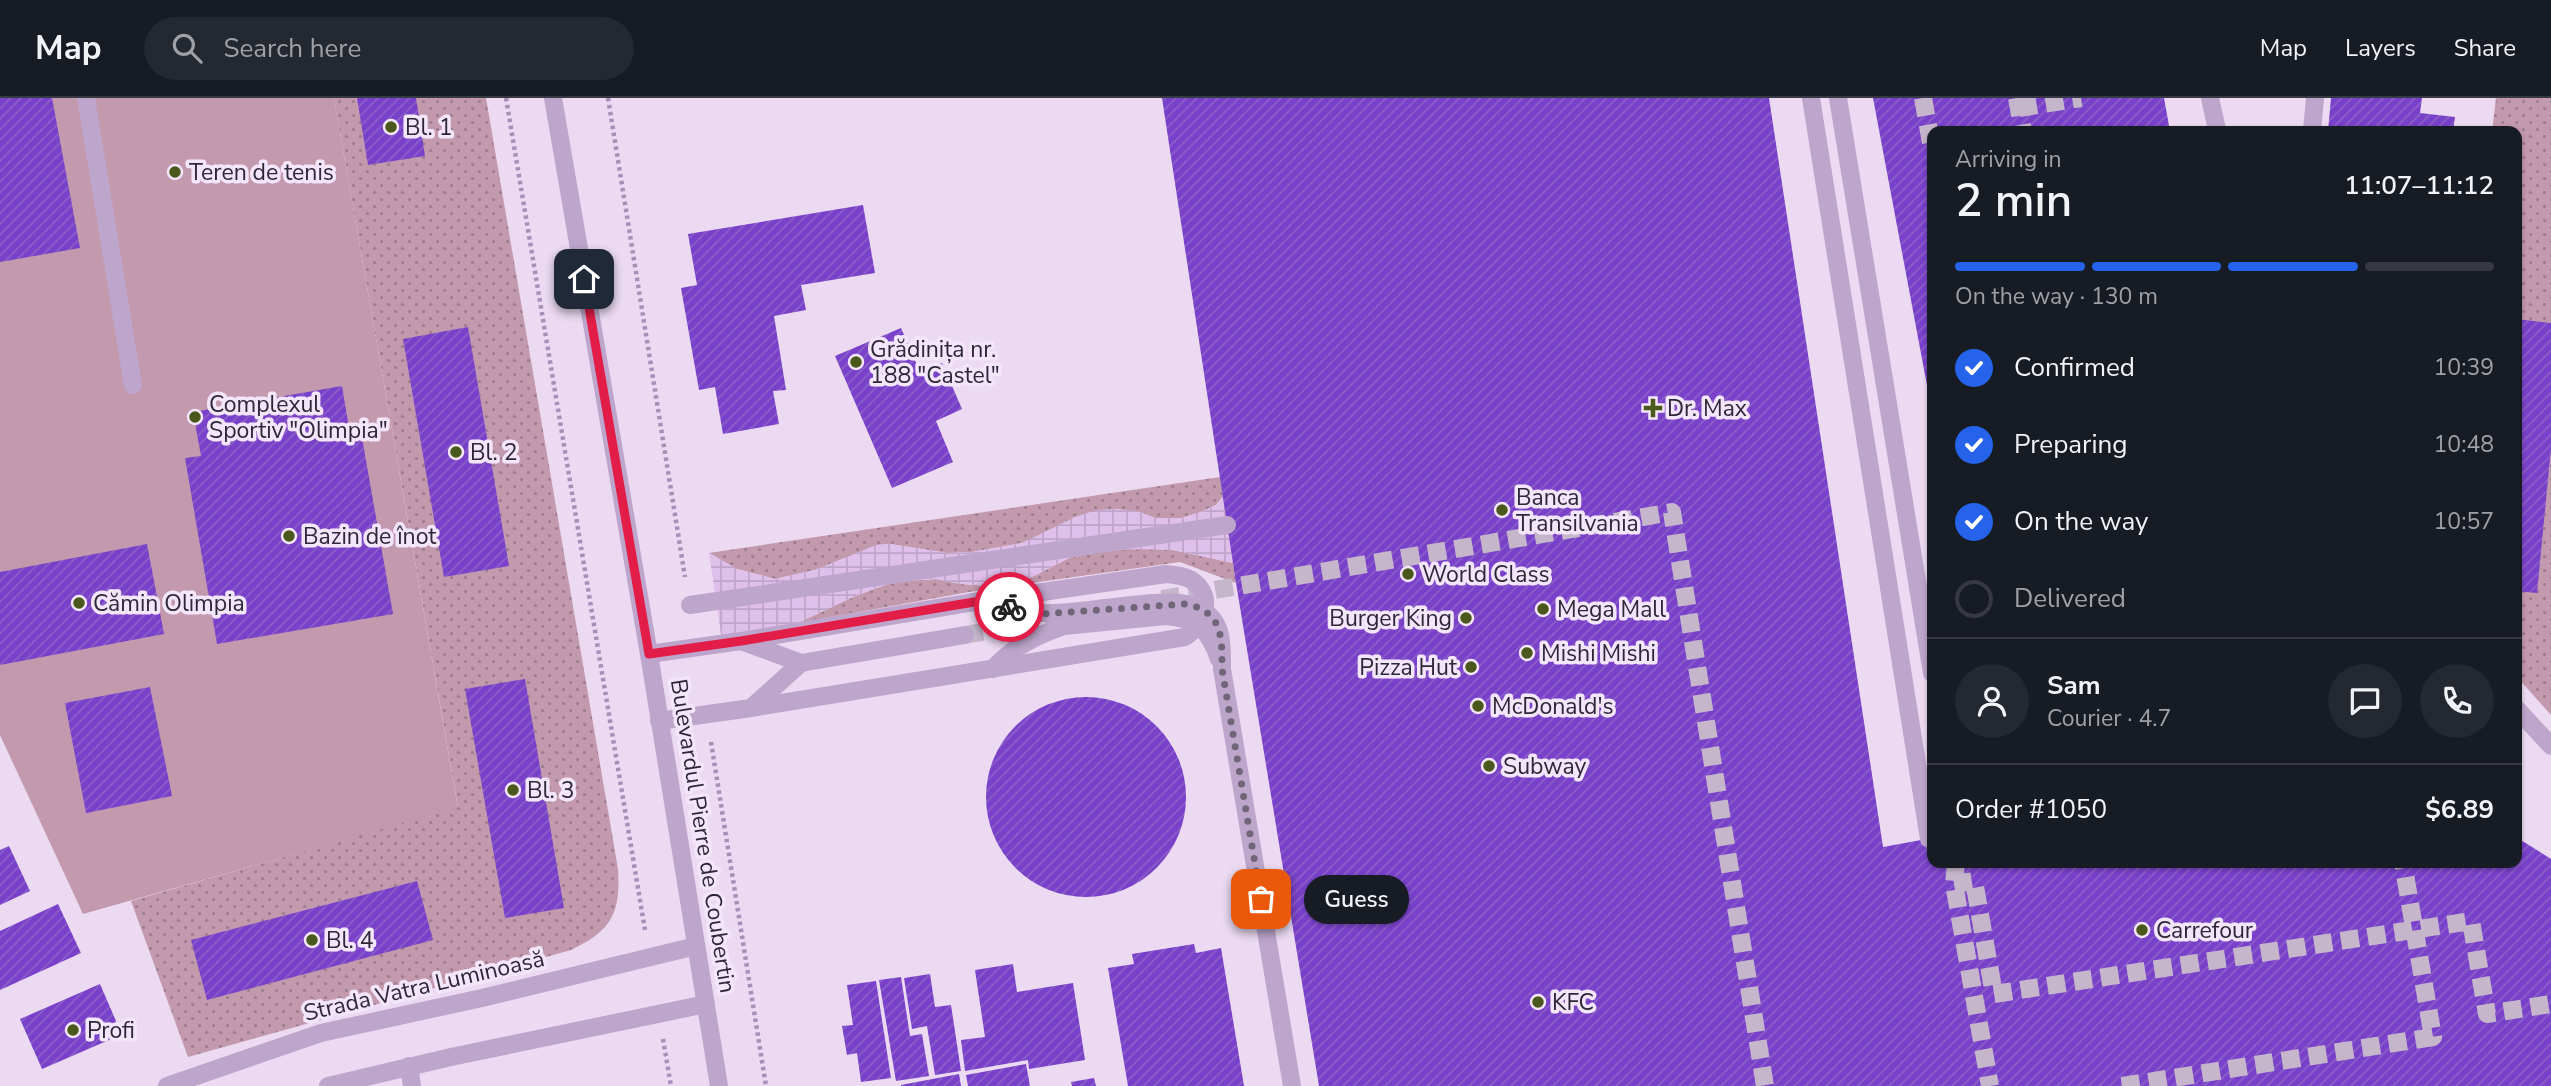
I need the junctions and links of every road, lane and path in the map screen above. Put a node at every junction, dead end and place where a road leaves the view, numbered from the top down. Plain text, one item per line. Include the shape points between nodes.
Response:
1 (86, 98) edge
2 (506, 98) edge
3 (553, 98) edge
4 (1811, 98) edge
5 (1838, 98) edge
6 (2210, 98) edge
7 (2315, 98) edge
8 (2216, 126) edge
9 (2312, 126) edge
10 (134, 384) dead end
11 (1227, 525) dead end
12 (974, 602) junction
13 (690, 605) dead end
14 (1206, 612) junction
15 (965, 635) tunnel mouth
16 (741, 641) junction
17 (1927, 642) edge
18 (649, 654) junction
19 (802, 663) junction
20 (993, 669) junction
21 (1222, 669) junction
22 (751, 708) junction
23 (2522, 715) edge
24 (659, 721) junction
25 (2551, 746) edge
26 (1927, 826) edge
27 (696, 946) junction
28 (649, 958) junction
29 (706, 1004) junction
30 (658, 1014) junction
31 (410, 1066) junction
32 (167, 1086) edge
33 (328, 1086) edge
34 (412, 1086) edge
35 (670, 1086) edge
36 (719, 1086) edge
37 (1292, 1086) edge

1 - 10 street
2 - 28 path
3 - 18 street, Bulevardul Pierre de Coubertin
4 - 26 street
5 - 17 street
6 - 8 street
7 - 9 street
11 - 13 street
12 - 14 street, bridge via 1042,614 1171,603 1197,606
12 - 14 street via 1166,574 1192,580 1199,587
12 - 16 street
14 - 20 street via 1185,637
14 - 21 street, bridge via 1221,632
15 - 19 street
16 - 18 street
16 - 19 street
18 - 24 street, Bulevardul Pierre de Coubertin
19 - 22 street
20 - 21 street, bridge via 1006,654 1064,626 1166,616 1197,623 1213,643
20 - 22 street
21 - 37 street
22 - 24 street
23 - 25 street
24 - 27 street, Bulevardul Pierre de Coubertin
27 - 28 street, Strada Vatra Luminoasă
27 - 29 street, Bulevardul Pierre de Coubertin
28 - 32 street, Strada Vatra Luminoasă via 321,1034
29 - 30 street
29 - 36 street, Bulevardul Pierre de Coubertin
30 - 31 street
30 - 35 path
31 - 33 street
31 - 34 street

